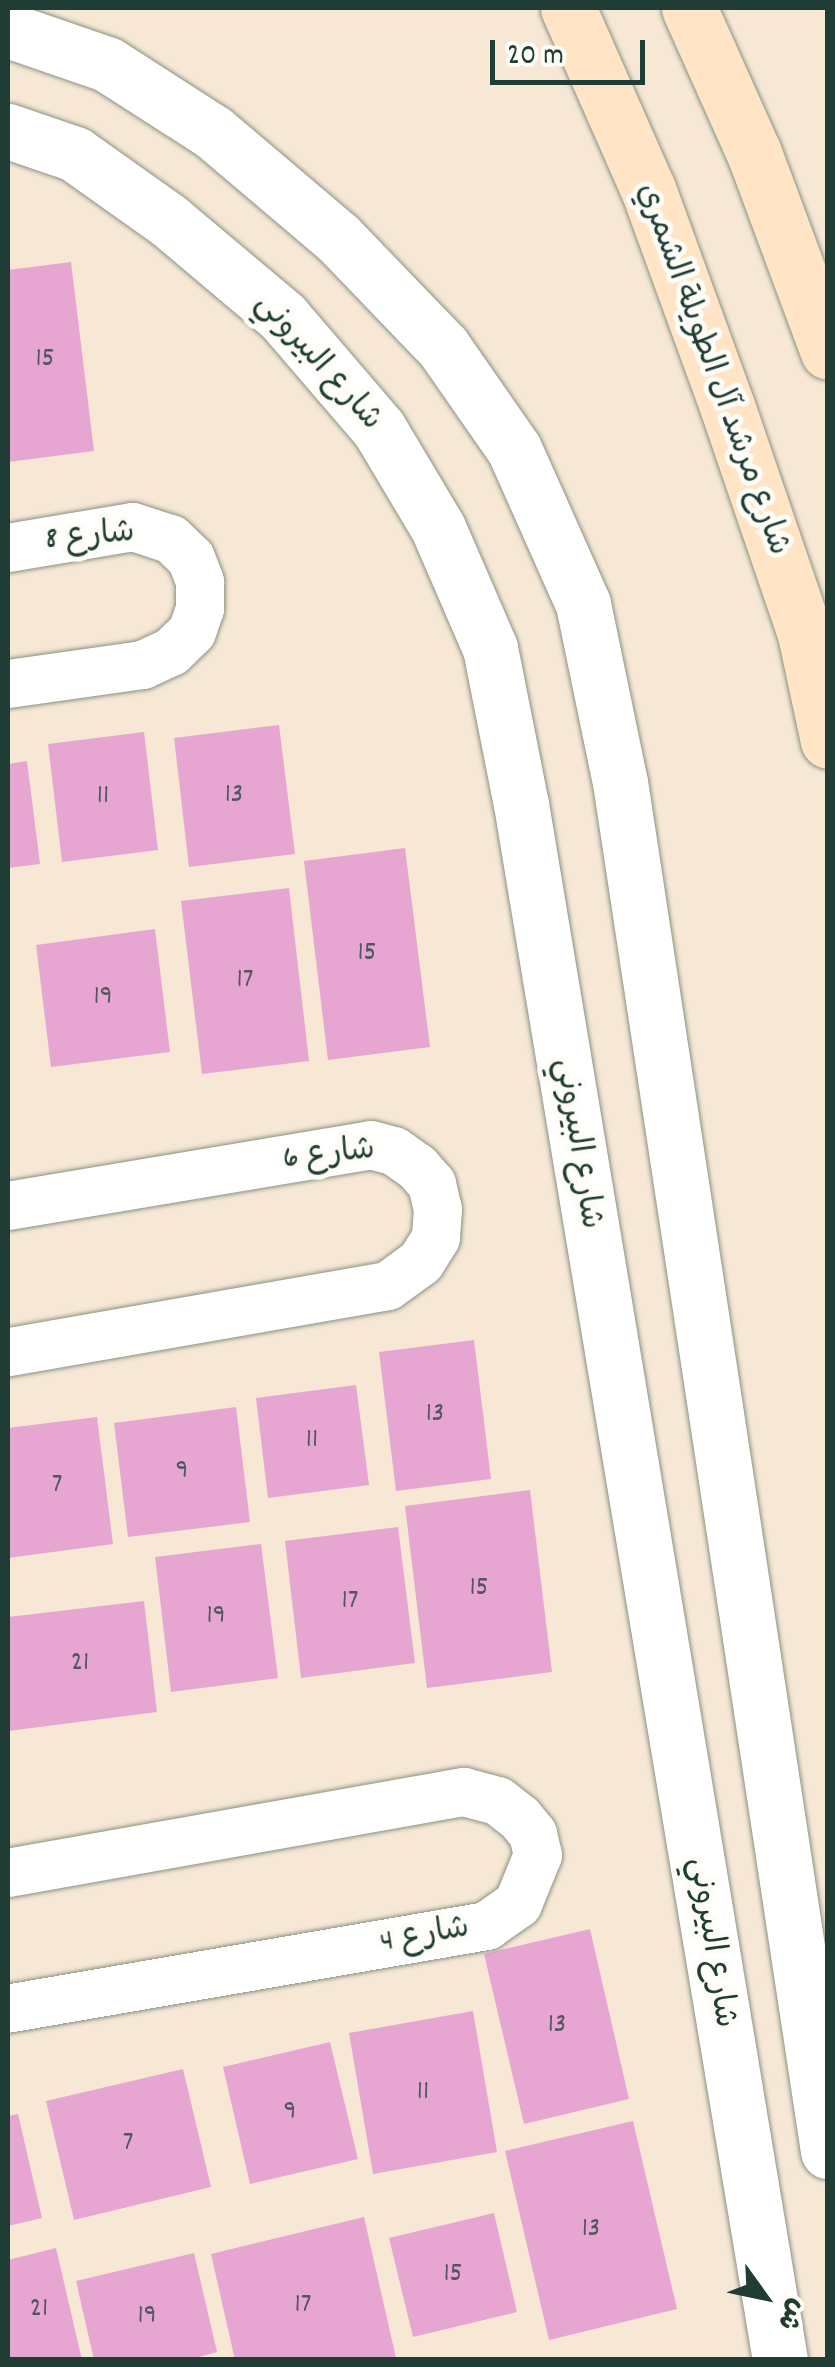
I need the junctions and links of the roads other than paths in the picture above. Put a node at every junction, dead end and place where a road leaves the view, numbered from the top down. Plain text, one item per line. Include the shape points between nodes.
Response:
1 (568, 8) edge
2 (688, 8) edge
3 (8, 30) edge
4 (8, 131) edge
5 (828, 352) edge
6 (8, 548) edge
7 (8, 684) edge
8 (828, 742) edge
9 (8, 1206) edge
10 (8, 1352) edge
11 (8, 1874) edge
12 (786, 1880) junction
13 (702, 1890) junction
14 (801, 1981) junction
15 (718, 1991) junction
16 (8, 2009) edge
17 (828, 2151) edge
18 (780, 2360) edge

1 - 8 main road, شارع مرشد آل الطويلة الشمري via 648,189 727,406 805,634
2 - 5 main road via 754,153
3 - 12 street via 108,64 213,132 339,239 443,347 514,449 584,604 620,782
4 - 13 street, شارع البيروني via 76,154 168,220 283,317 379,429 438,528 490,648
6 - 7 street, شارع 8 via 133,527 171,539 191,558 200,609 192,632 171,652 143,664
9 - 10 street, شارع 6 via 371,1145 394,1150 417,1166 432,1184 438,1209 436,1238 421,1262 388,1286
11 - 16 street, شارع 4 via 464,1792 498,1801 520,1818 538,1855 518,1904 487,1926
12 - 13 street via 746,1915 713,1906
12 - 14 street
13 - 15 street, شارع البيروني
14 - 15 street via 760,1964
14 - 17 street
15 - 18 street, شارع البيروني

